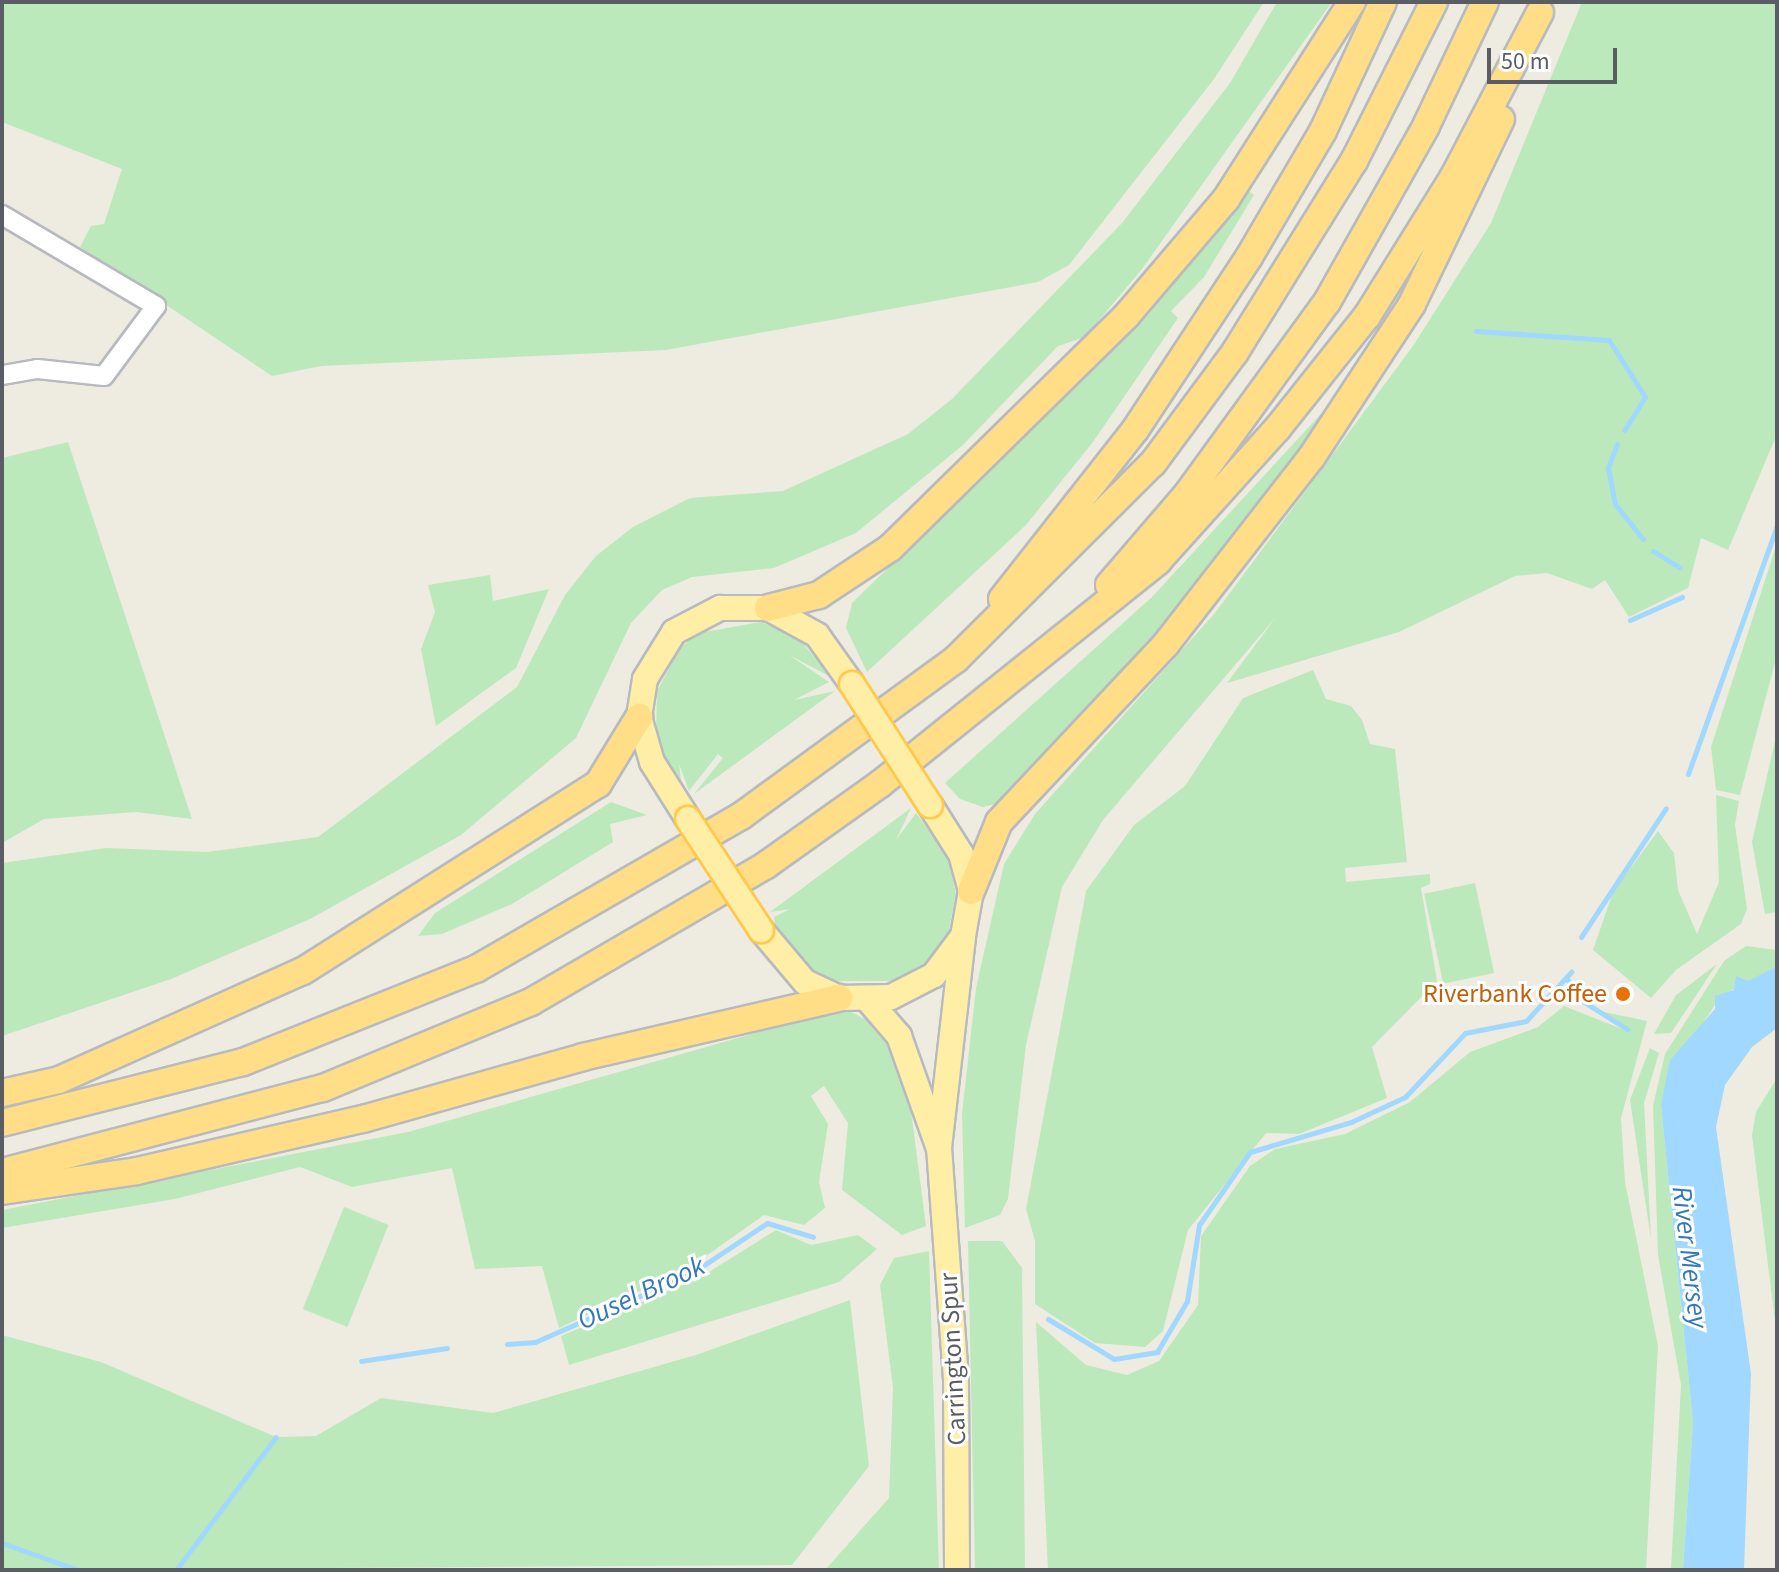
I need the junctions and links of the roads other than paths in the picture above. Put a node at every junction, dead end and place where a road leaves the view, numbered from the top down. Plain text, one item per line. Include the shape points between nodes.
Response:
1 (1352, 2) edge
2 (1383, 2) edge
3 (1434, 2) edge
4 (1485, 2) edge
5 (1542, 7) edge
6 (2, 215) edge
7 (2, 375) edge
8 (768, 608) junction
9 (956, 659) junction
10 (1003, 691) junction
11 (639, 717) junction
12 (971, 891) junction
13 (963, 936) junction
14 (839, 998) junction
15 (868, 1000) junction
16 (2, 1093) edge
17 (2, 1123) edge
18 (939, 1148) junction
19 (2, 1172) edge
20 (2, 1191) edge
21 (957, 1570) edge

1 - 8 highway via 1226,199 1127,315 890,548 819,595
2 - 9 highway via 1323,131 1249,257 1135,430
3 - 9 highway via 1285,282 1226,364 1153,463
4 - 10 highway via 1396,183 1303,336 1188,493 1092,604
5 - 10 highway via 1453,178 1367,316 1158,561
5 - 12 highway via 1470,191 1360,387 1211,590 999,822
6 - 7 street via 156,306 97,379 37,369
8 - 11 main road via 720,608 674,632 645,679
8 - 12 main road, bridge via 817,635 961,854
9 - 17 highway via 728,825 476,969 243,1062
10 - 19 highway via 766,865 531,1002 323,1088
11 - 14 main road, bridge via 652,762 761,930 805,982
11 - 16 highway via 598,784 303,971 73,1074
12 - 13 main road, Carrington Spur
13 - 15 main road via 934,975 911,991
13 - 18 main road, Carrington Spur
14 - 15 main road
14 - 20 highway via 598,1053 363,1119 137,1171
15 - 18 main road, Carrington Spur via 899,1036
18 - 21 main road, Carrington Spur via 955,1365

